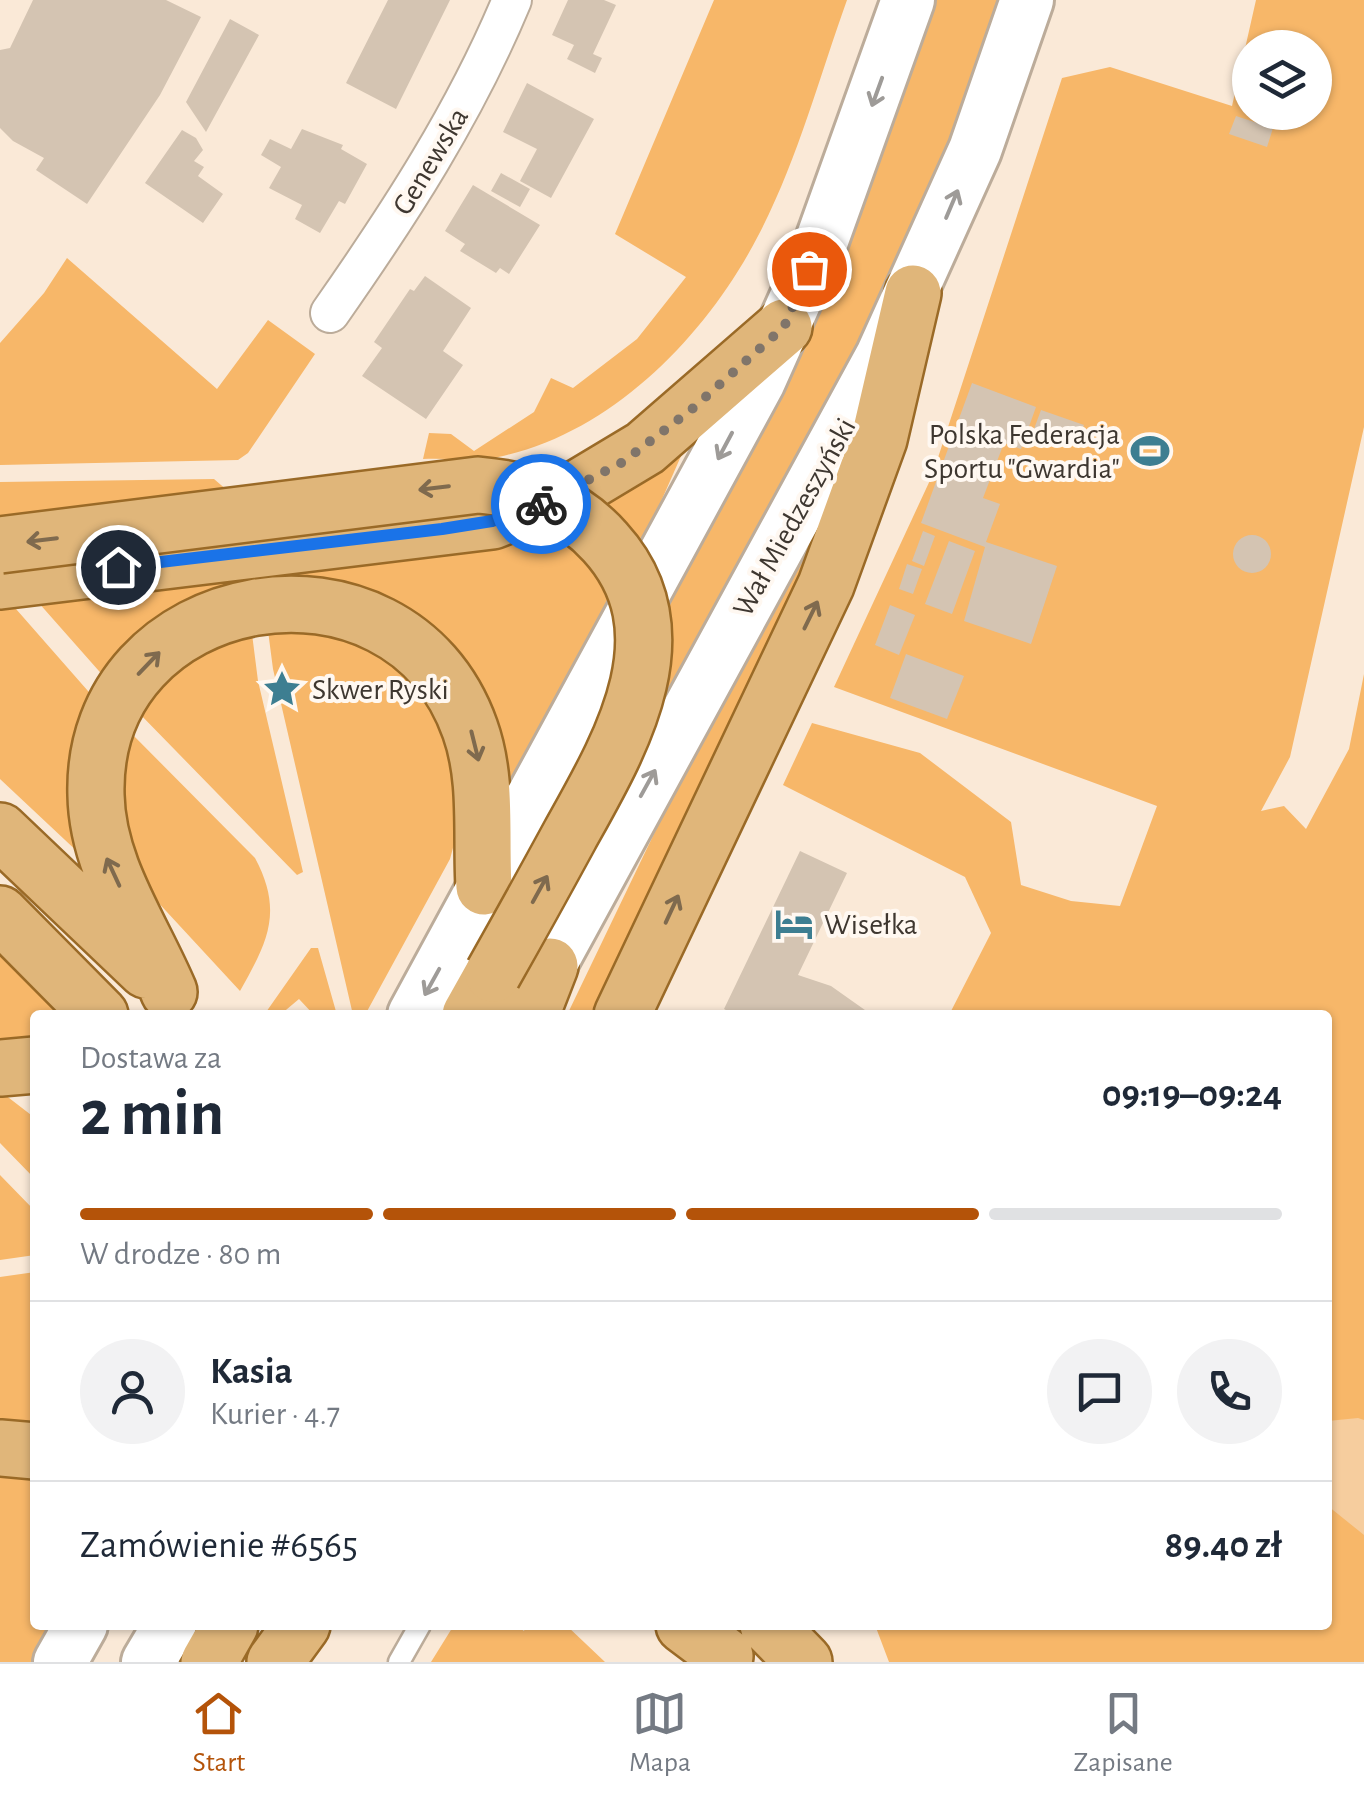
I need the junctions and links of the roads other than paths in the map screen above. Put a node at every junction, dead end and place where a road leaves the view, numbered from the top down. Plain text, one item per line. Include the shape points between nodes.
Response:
1 (512, 0) edge
2 (908, 0) edge
3 (1026, 0) edge
4 (912, 293) junction
5 (330, 313) dead end
6 (784, 327) junction
7 (0, 545) edge
8 (0, 581) edge
9 (1, 833) edge
10 (484, 887) junction
11 (0, 914) edge
12 (540, 991) edge
13 (495, 1001) edge
14 (179, 1004) edge
15 (626, 1006) edge
16 (95, 1010) edge
17 (417, 1010) edge
18 (0, 1448) edge
19 (30, 1451) edge
20 (77, 1630) edge
21 (167, 1630) edge
22 (227, 1630) edge
23 (298, 1630) edge
24 (417, 1630) edge
25 (60, 1662) edge
26 (148, 1662) edge
27 (208, 1662) edge
28 (275, 1662) edge
29 (399, 1662) edge

1 - 5 street, Genewska via 464,106
2 -> 6 main road
4 -> 3 main road, Wał Miedzeszyński via 975,150
12 -> 4 main road, Wał Miedzeszyński
15 -> 4 main road via 826,585 878,439
6 - 8 main road via 645,448 538,506 492,521
6 -> 10 main road
13 -> 7 main road, bridge via 616,752 643,673 638,600 621,562 591,526 571,510 516,488 446,486
9 - 14 main road
14 -> 10 main road via 106,860 96,794 101,746 114,713 149,661 219,615 304,602 365,618 402,638 439,674 470,728 482,792
10 -> 17 main road
11 - 16 main road
12 - 13 main road, Wał Miedzeszyński
18 - 19 main road
20 - 25 main road
21 - 26 main road
22 - 27 main road
23 - 28 main road
24 - 29 lane

